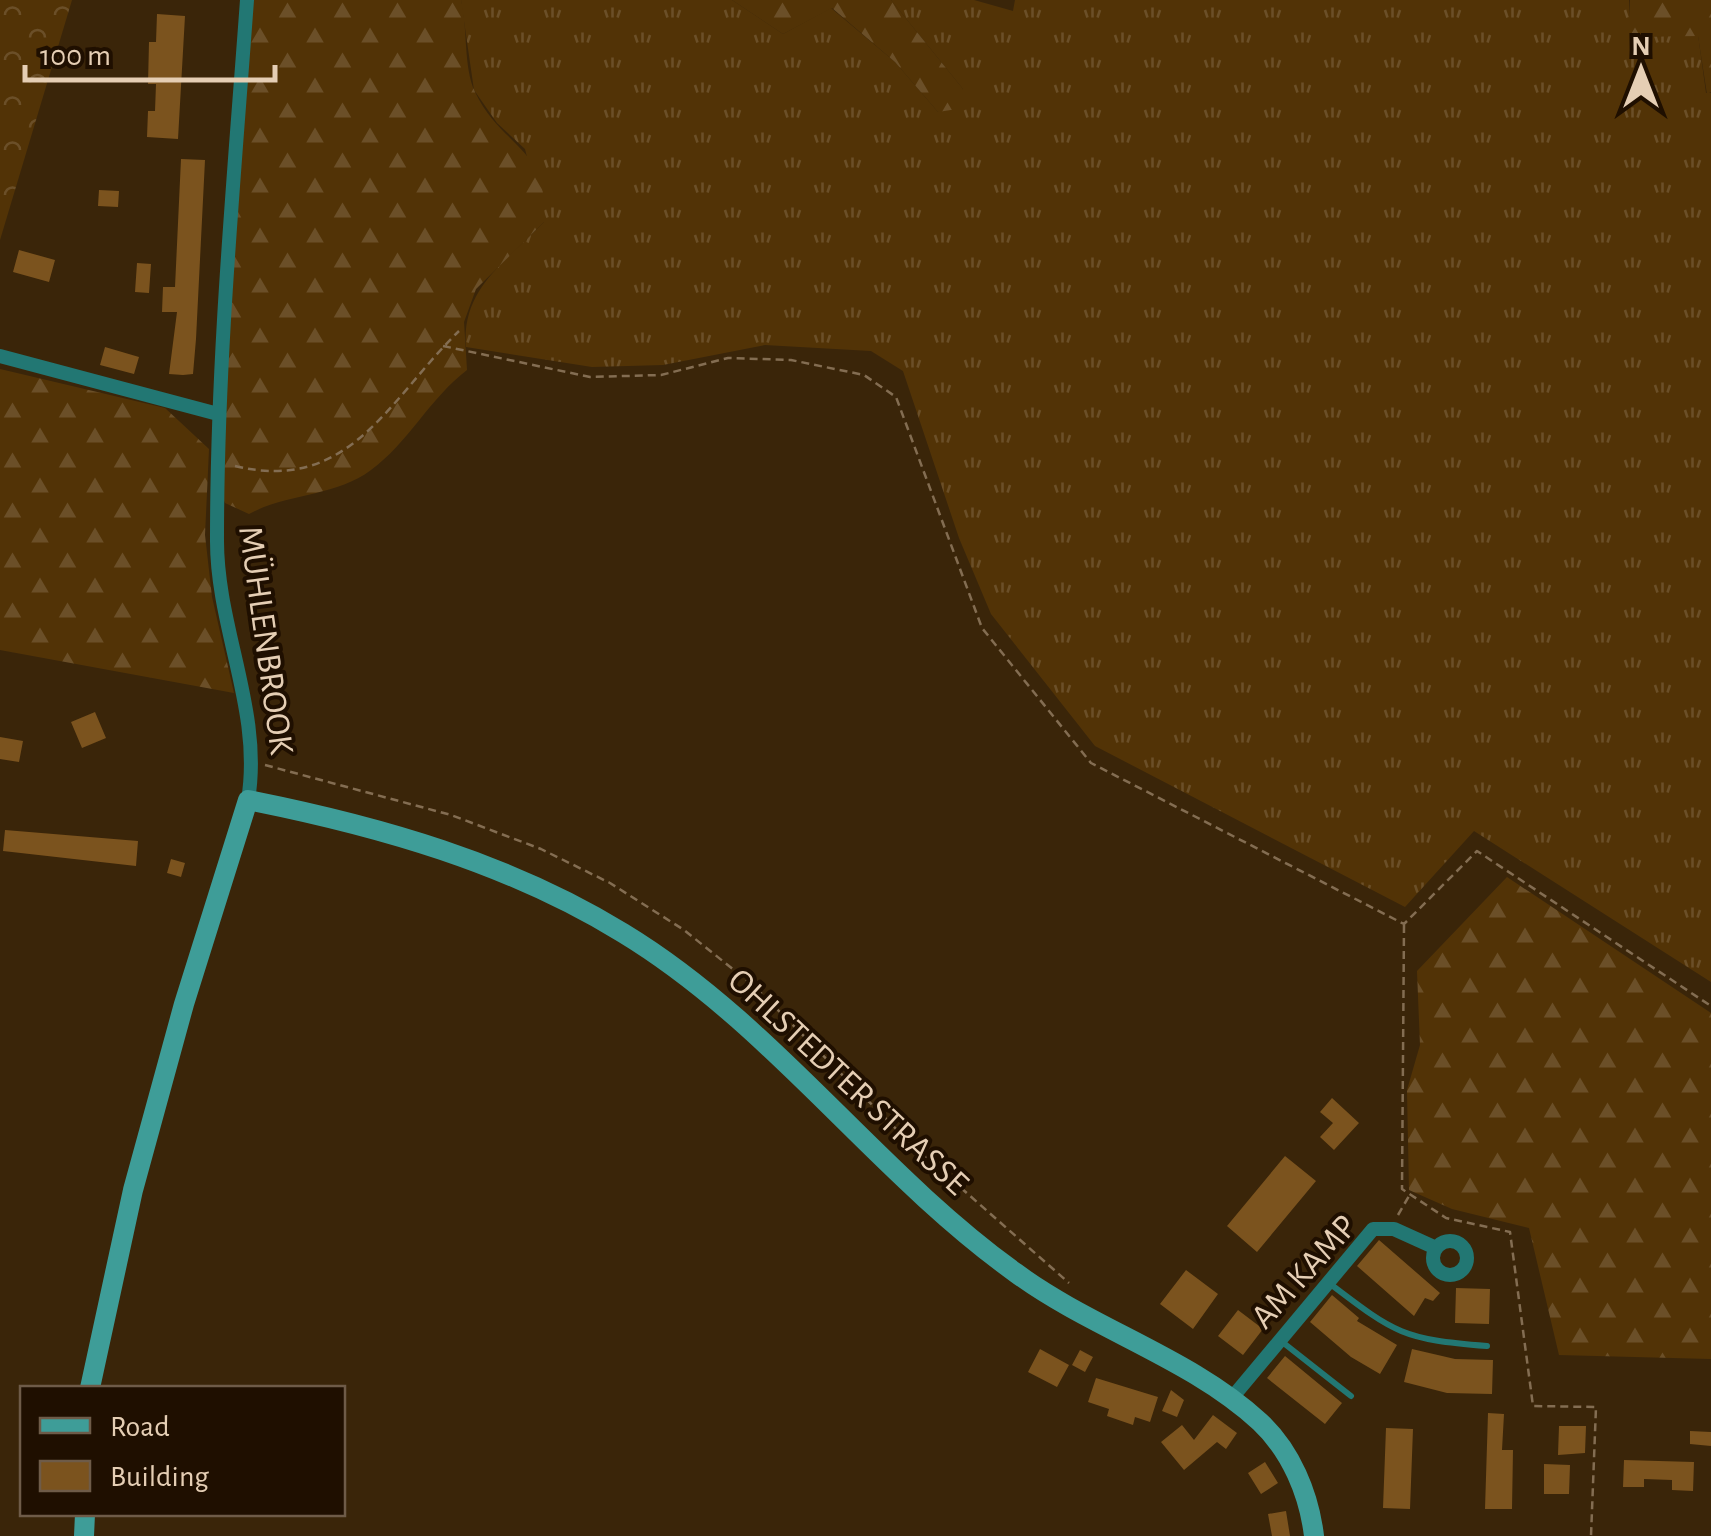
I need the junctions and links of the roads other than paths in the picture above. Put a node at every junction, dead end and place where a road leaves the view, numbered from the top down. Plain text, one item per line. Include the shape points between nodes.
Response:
1 (247, 0) edge
2 (0, 356) edge
3 (218, 414) junction
4 (248, 800) junction
5 (1436, 1248) dead end
6 (1328, 1282) junction
7 (1280, 1340) junction
8 (1488, 1346) dead end
9 (90, 1386) edge
10 (1351, 1396) dead end
11 (1231, 1400) junction
12 (1314, 1536) edge

1 - 3 street, MÜHLENBROOK
2 - 3 street
3 - 4 street, MÜHLENBROOK via 216,542 249,726 254,767
4 - 9 street, MÜHLENBROOK via 143,1153
4 - 11 street, OHLSTEDTER STRASSE via 388,832 472,860 624,933 731,1012 1015,1273
5 - 6 street, AM KAMP via 1391,1228 1373,1229
6 - 7 street, AM KAMP
6 - 8 lane via 1403,1335
7 - 10 lane
7 - 11 street, AM KAMP
11 - 12 street, OHLSTEDTER STRASSE via 1290,1459

